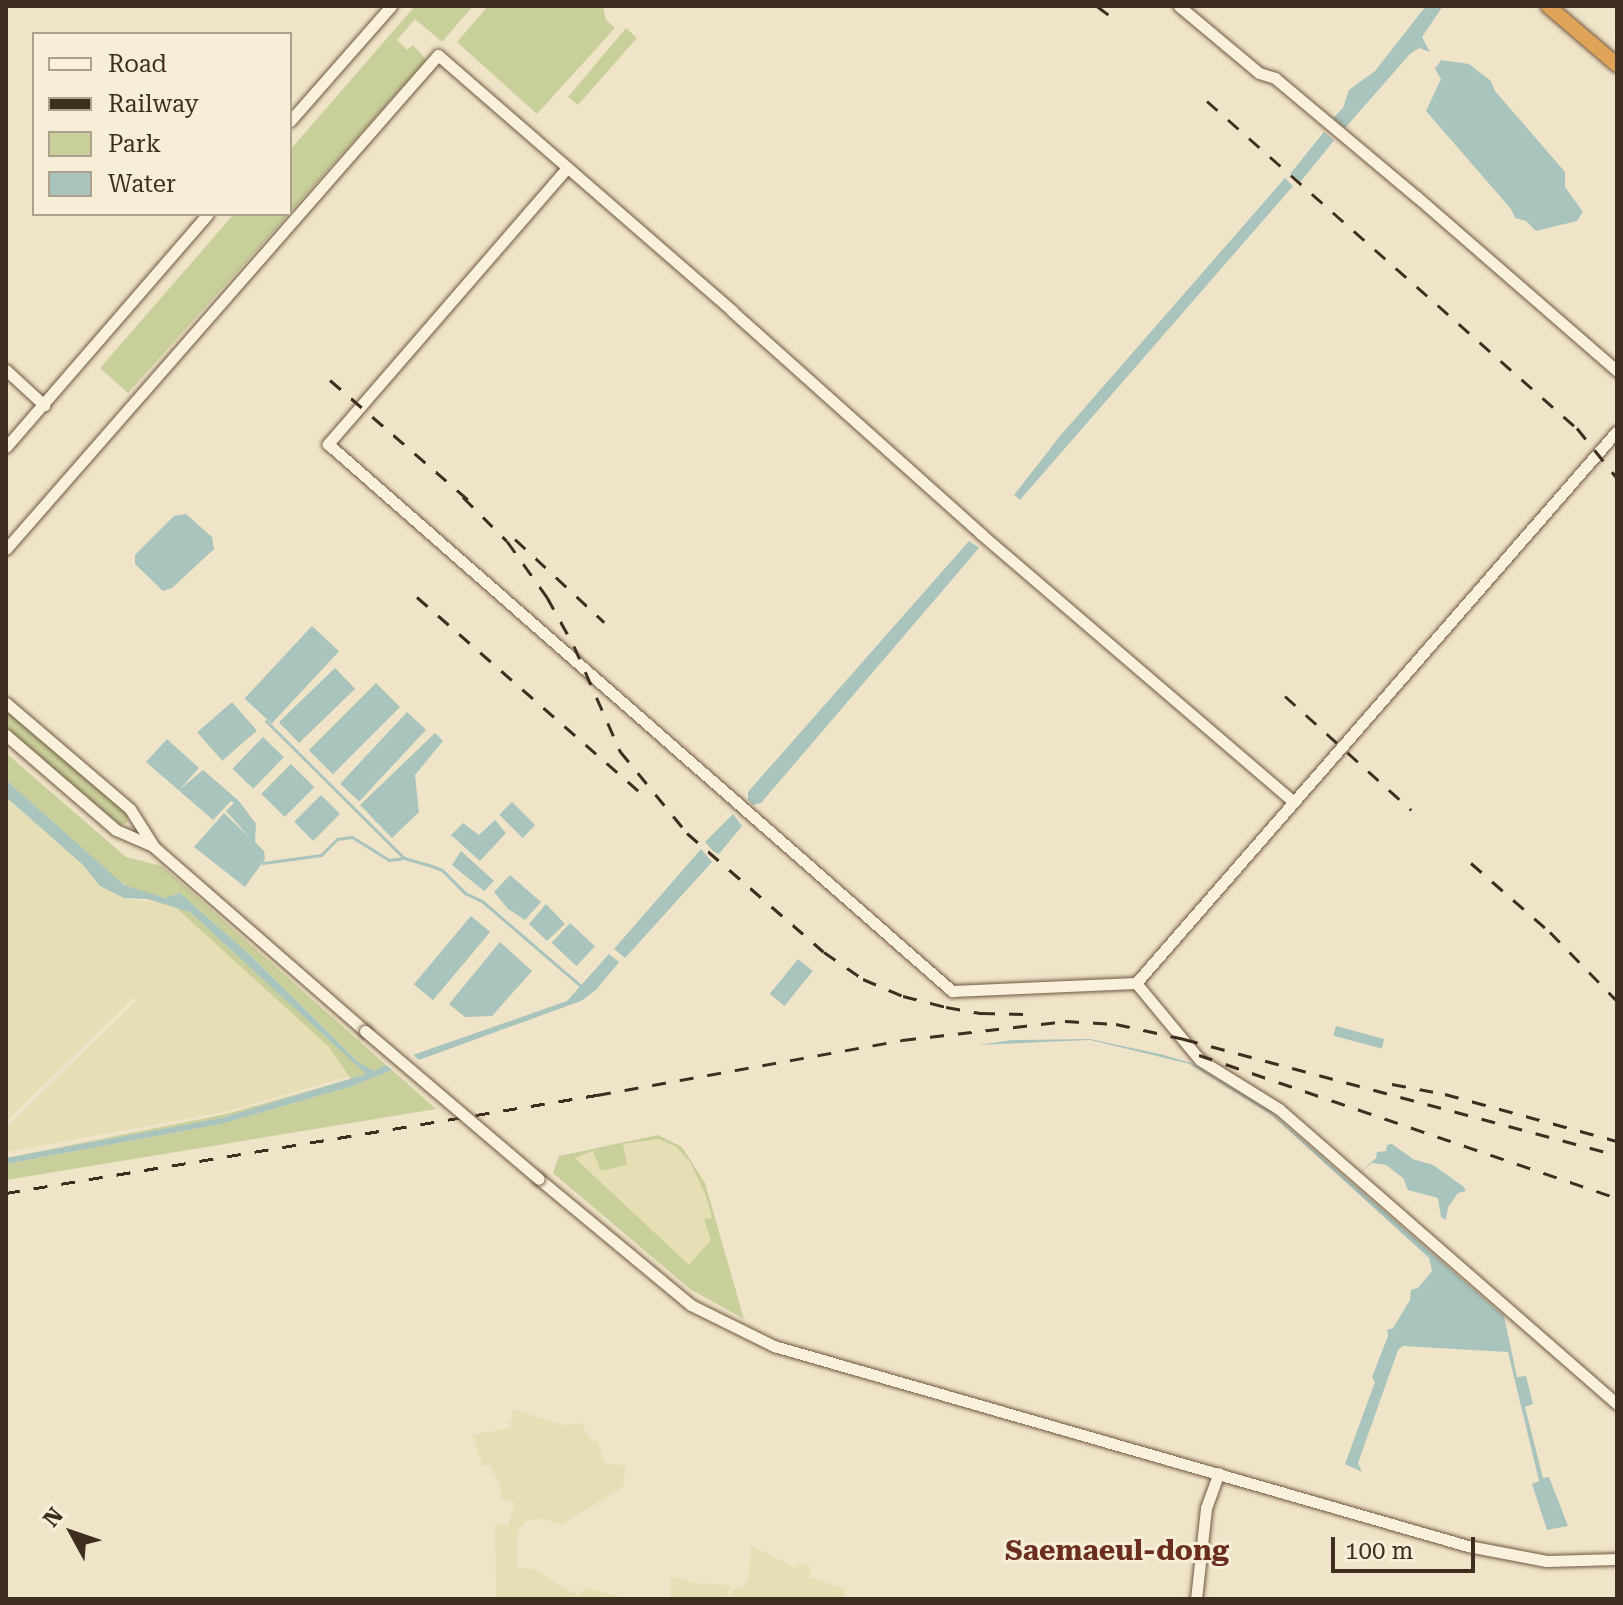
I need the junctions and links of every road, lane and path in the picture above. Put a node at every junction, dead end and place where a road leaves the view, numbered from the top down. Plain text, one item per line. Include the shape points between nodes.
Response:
1 (391, 6) edge
2 (1179, 6) edge
3 (1548, 6) edge
4 (1617, 65) edge
5 (292, 119) edge
6 (566, 169) junction
7 (206, 216) edge
8 (6, 370) edge
9 (1617, 371) edge
10 (44, 405) junction
11 (1617, 431) edge
12 (6, 447) edge
13 (6, 549) edge
14 (6, 703) edge
15 (6, 735) edge
16 (1294, 802) junction
17 (154, 847) junction
18 (1136, 983) junction
19 (1617, 1404) edge
20 (1219, 1473) junction
21 (1617, 1559) edge
22 (1196, 1599) edge

1 - 5 street
2 - 9 street via 1259,73 1275,78
3 - 4 highway
6 - 13 street via 438,55
6 - 16 street
6 - 18 street via 328,444 952,991
7 - 10 street
8 - 10 street
10 - 12 street
11 - 16 street
14 - 17 street via 130,809
15 - 17 street via 116,830
16 - 18 street
17 - 20 street, bridge via 691,1305 749,1337
18 - 19 street via 1200,1060 1279,1109
20 - 21 street via 1496,1553 1564,1562
20 - 22 street via 1206,1508

